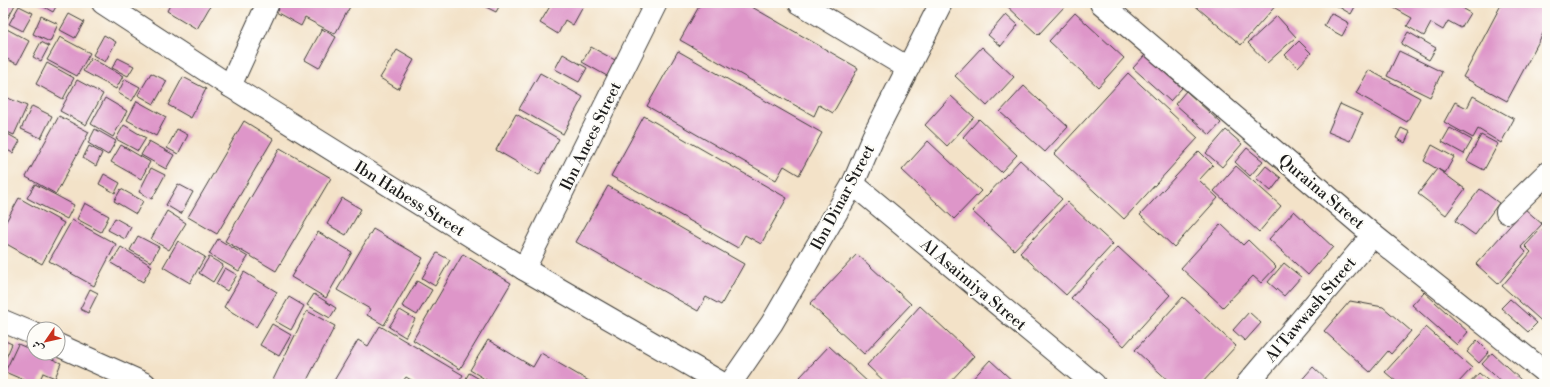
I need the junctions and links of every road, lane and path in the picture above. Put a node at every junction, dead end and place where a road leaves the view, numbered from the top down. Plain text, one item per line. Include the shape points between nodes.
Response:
1 (103, 3) edge
2 (268, 3) edge
3 (656, 3) edge
4 (800, 3) edge
5 (941, 3) edge
6 (1102, 3) edge
7 (908, 68) junction
8 (230, 86) junction
9 (1547, 173) edge
10 (853, 184) junction
11 (1507, 212) dead end
12 (1373, 235) junction
13 (524, 269) junction
14 (3, 321) edge
15 (26, 331) edge
16 (66, 349) edge
17 (1547, 374) edge
18 (145, 384) edge
19 (724, 384) edge
20 (730, 384) edge
21 (1094, 384) edge
22 (1247, 384) edge

1 - 8 street, Ibn Habess Street
2 - 8 street
3 - 13 street, Ibn Anees Street
4 - 7 street
5 - 7 street, Ibn Dinar Street
6 - 12 street, Quraina Street
7 - 10 street, Ibn Dinar Street
8 - 13 street, Ibn Habess Street
9 - 11 street
10 - 20 street, Ibn Dinar Street via 772,323
10 - 21 street, Al Asaimiya Street
12 - 17 street, Quraina Street
12 - 22 street, Al Tawwash Street
13 - 19 street, Ibn Habess Street
14 - 15 street
16 - 18 street

